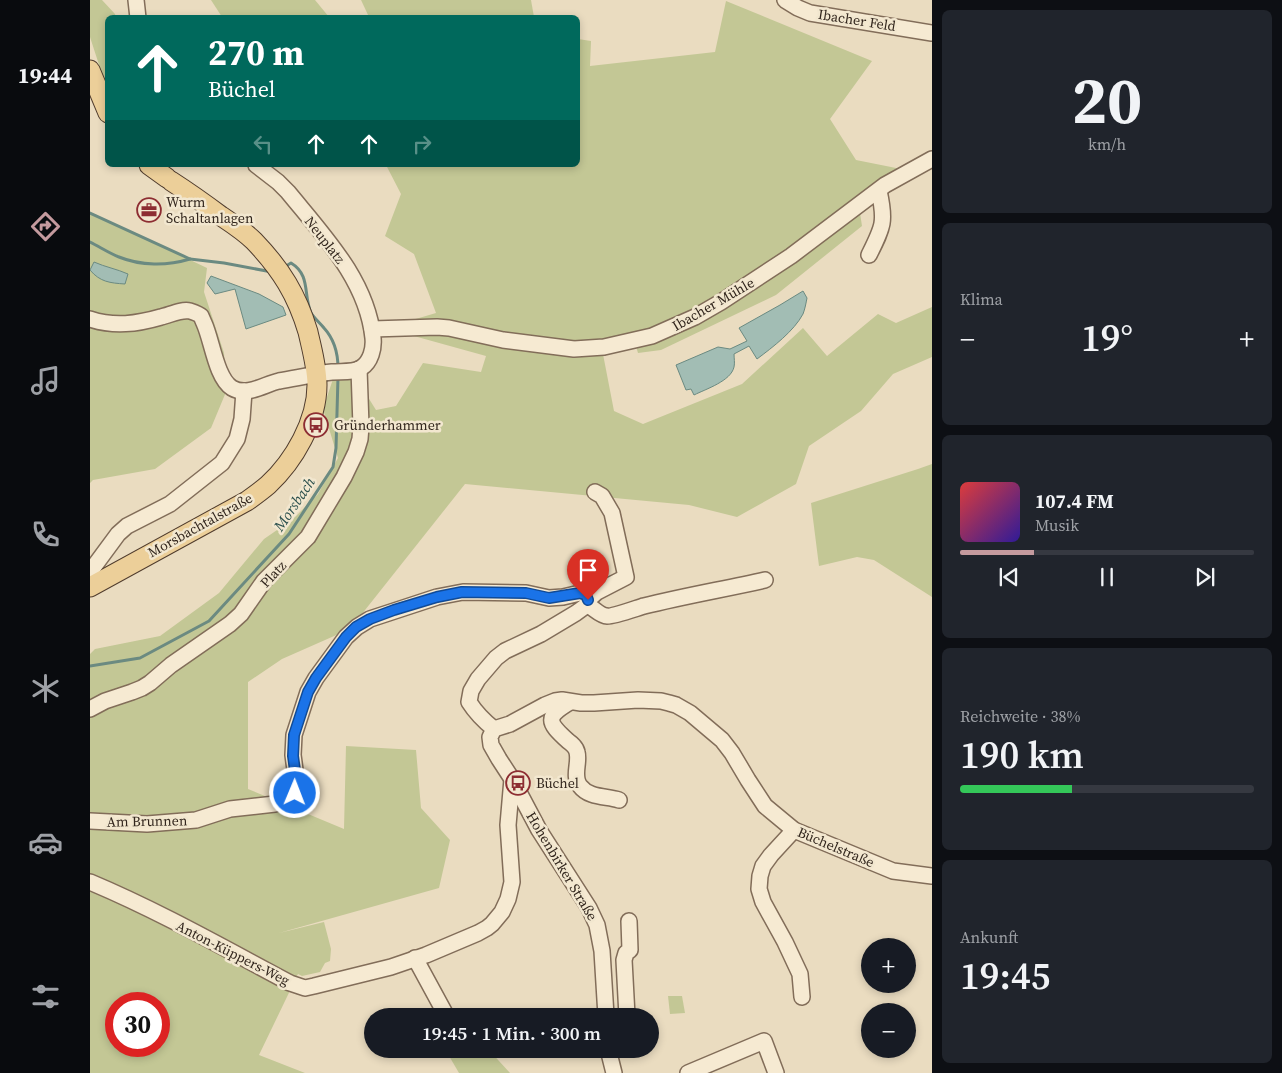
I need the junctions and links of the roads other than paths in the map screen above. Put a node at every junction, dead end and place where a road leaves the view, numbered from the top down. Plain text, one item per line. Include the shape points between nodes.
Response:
1 (136, 0) edge
2 (785, 0) edge
3 (138, 15) edge
4 (932, 33) edge
5 (90, 70) edge
6 (105, 106) edge
7 (932, 159) edge
8 (153, 167) edge
9 (259, 167) edge
10 (879, 191) junction
11 (869, 255) dead end
12 (90, 319) edge
13 (372, 329) junction
14 (339, 372) junction
15 (244, 391) junction
16 (595, 492) dead end
17 (90, 572) edge
18 (765, 580) dead end
19 (90, 587) edge
20 (587, 602) junction
21 (570, 702) junction
22 (90, 709) edge
23 (494, 729) junction
24 (512, 779) junction
25 (619, 800) dead end
26 (90, 821) edge
27 (794, 830) junction
28 (932, 876) edge
29 (90, 882) edge
30 (629, 921) dead end
31 (415, 958) junction
32 (802, 997) dead end
33 (442, 1008) edge
34 (606, 1008) edge
35 (627, 1008) edge
36 (611, 1058) edge
37 (614, 1073) edge
38 (688, 1073) edge
39 (776, 1073) edge

1 - 3 street
2 - 4 street, Ibacher Feld via 810,13
5 - 6 main road
7 - 10 street, Ibacher Mühle
8 - 14 main road, Morsbachtalstraße via 241,229 278,268 295,296 313,353
9 - 13 street, Neuplatz via 288,192 342,260 356,282
10 - 11 street via 883,222
10 - 13 street, Ibacher Mühle via 791,256 721,302 652,336 604,347 574,348 510,341 449,328
12 - 15 street via 123,324 192,311 200,316 206,327 223,378 232,388
13 - 14 street via 374,342 368,361 364,366
14 - 15 street via 275,382
14 - 19 main road, Morsbachtalstraße via 316,396 310,423 298,446 279,474 266,486 246,501
14 - 22 street, Platz via 361,426 360,439 344,477 308,537 264,581 230,624 142,688
15 - 17 street via 237,439 222,463 170,504 127,526
16 - 20 street via 602,496 612,513 626,577 597,592
18 - 20 street via 683,596 607,617
20 - 23 street via 576,613 505,651 478,679 469,702
20 - 26 street, Am Brunnen via 586,595 580,593 549,598 526,593 462,592 370,619 346,637 308,692 294,735 297,785 290,799 230,809 196,820 147,824
21 - 23 street via 550,703
21 - 25 street via 551,719 553,726 576,748 578,782 581,788 598,796
21 - 27 street, Büchelstraße via 638,700 676,705 722,740 765,806
23 - 24 street via 491,745
24 - 31 street, Anton-Küppers-Weg via 508,825 512,882 502,912 487,928
24 - 34 street, Hohenbirker Straße via 597,926
27 - 28 street, Büchelstraße via 893,870
27 - 32 street via 767,860 759,882 760,896 800,974
29 - 31 street, Anton-Küppers-Weg via 305,988
30 - 35 street via 630,950 624,960
31 - 33 street
36 - 37 street
38 - 39 street via 764,1041

